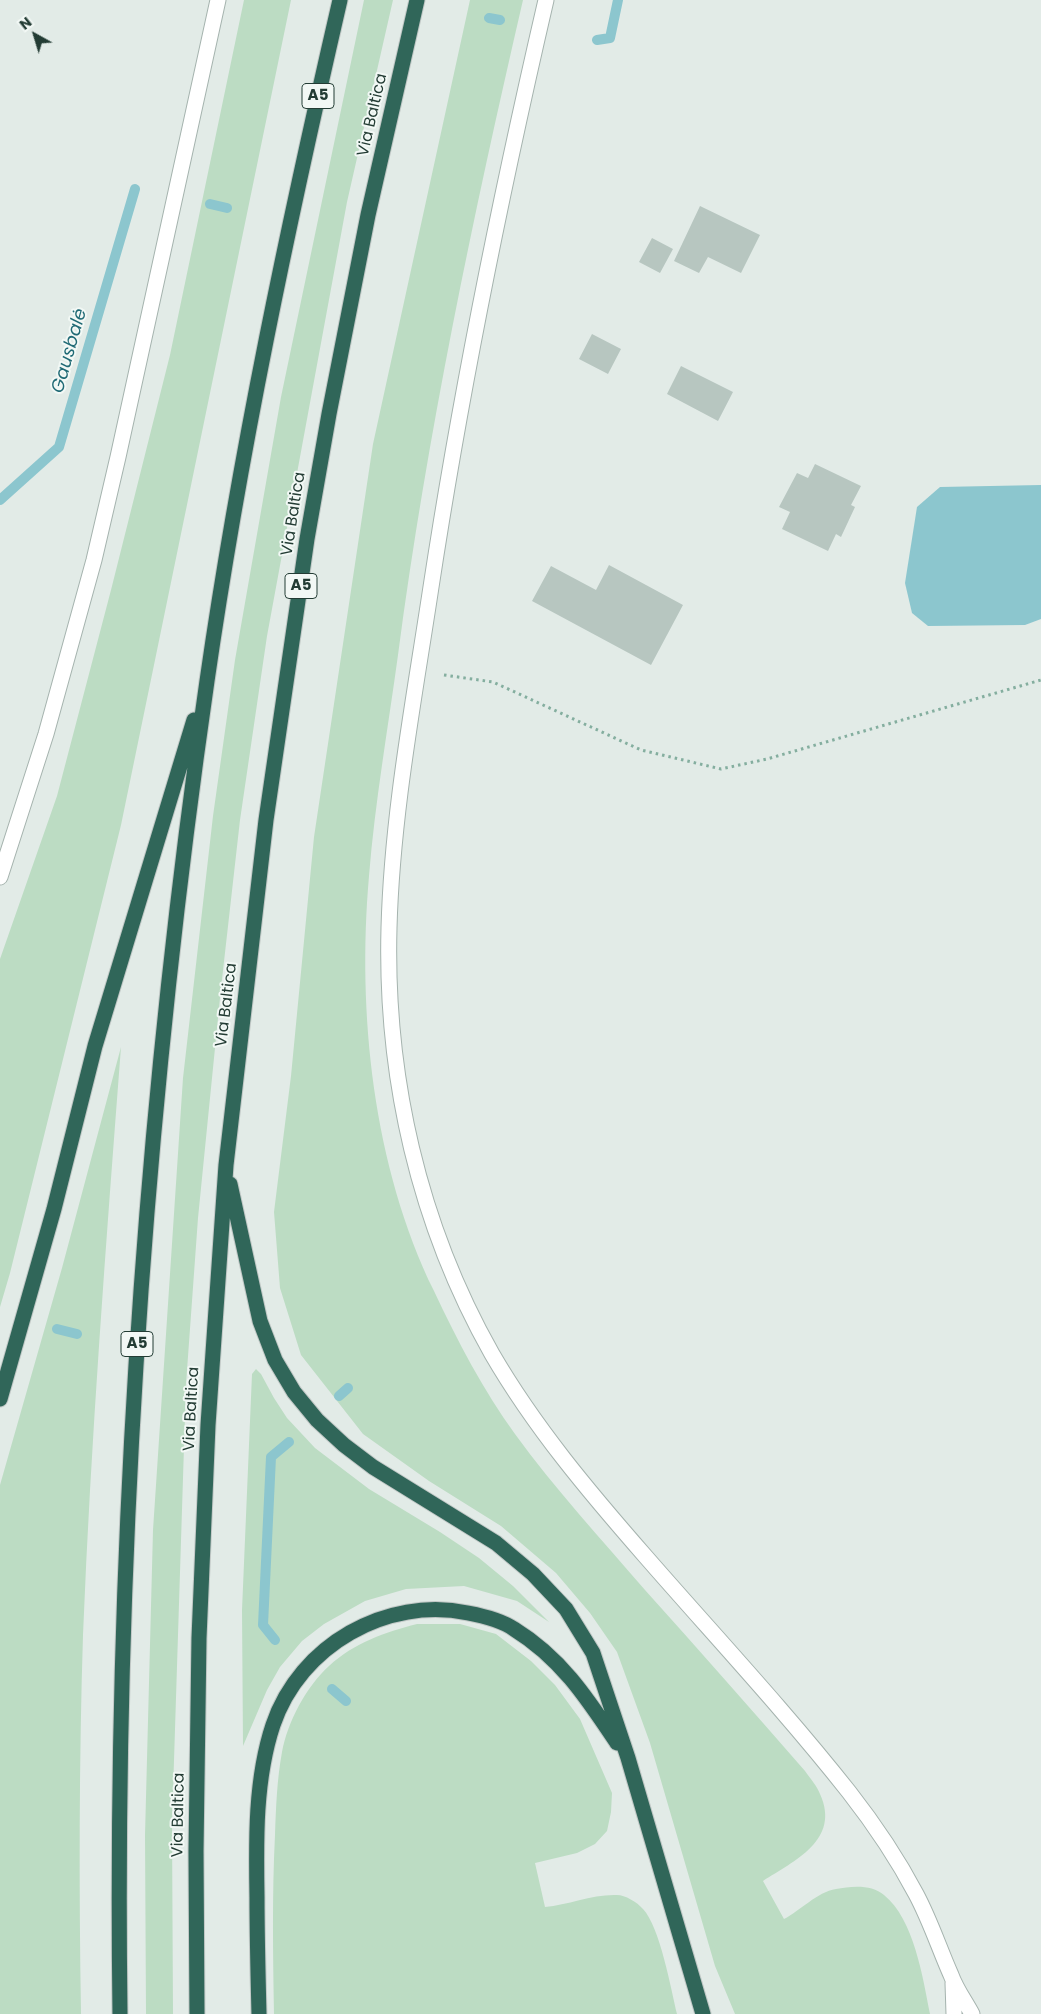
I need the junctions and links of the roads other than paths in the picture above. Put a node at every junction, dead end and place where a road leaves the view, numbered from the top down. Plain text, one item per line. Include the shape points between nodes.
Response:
1 (218, 0) edge
2 (340, 0) edge
3 (546, 0) edge
4 (415, 6) edge
5 (208, 677) junction
6 (0, 877) edge
7 (226, 1165) junction
8 (0, 1399) edge
9 (628, 1758) junction
10 (953, 1982) junction
11 (704, 2013) edge
12 (120, 2014) edge
13 (196, 2014) edge
14 (259, 2014) edge
15 (954, 2014) edge
16 (972, 2014) edge

1 - 6 street via 94,560 46,734
2 - 5 highway, A5 via 296,192 247,440
3 - 10 street via 497,222 451,460 398,819 389,924 390,1004 406,1123 426,1202 440,1241 493,1354 542,1430 615,1521 806,1740 877,1830 916,1894
4 - 7 highway, Via Baltica / A5 via 368,215 308,539 266,820
5 - 8 highway via 95,1046 54,1209
5 - 12 highway, A5 via 158,1072 141,1272 123,1623
7 - 9 highway via 260,1321 275,1360 294,1392 344,1445 496,1543 533,1574 566,1609 593,1653
7 - 13 highway, Via Baltica / A5 via 208,1425 199,1638
9 - 11 highway
9 - 14 highway via 564,1668 512,1627 486,1616 428,1609 400,1612 373,1620 346,1634 323,1651 286,1696 273,1724 266,1753 257,1824
10 - 15 street
10 - 16 street

